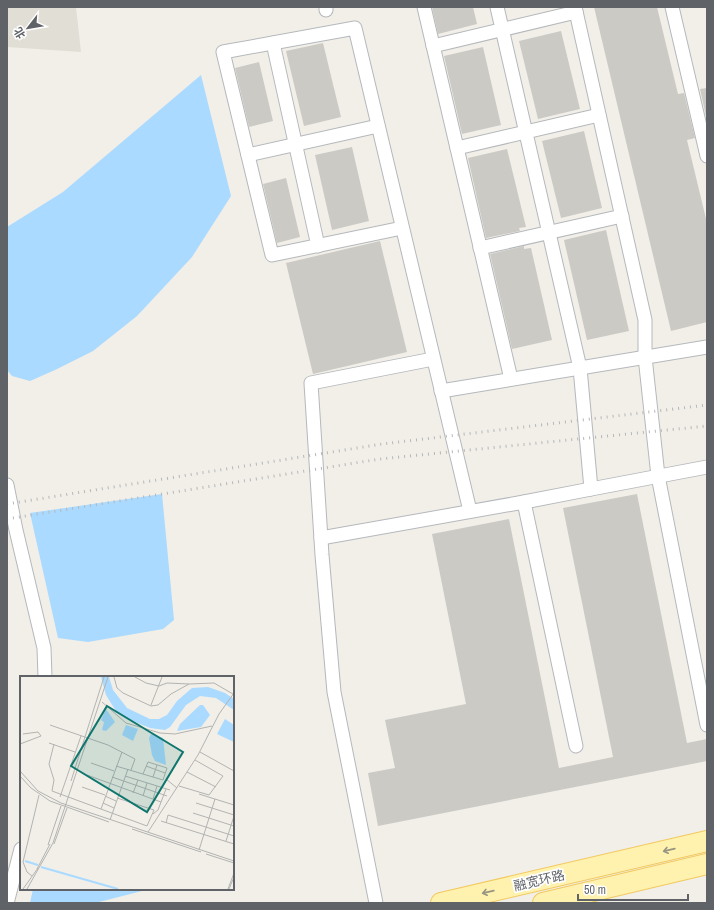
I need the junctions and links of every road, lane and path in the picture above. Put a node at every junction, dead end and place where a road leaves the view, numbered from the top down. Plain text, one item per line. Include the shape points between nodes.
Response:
1 (424, 7) edge
2 (497, 7) edge
3 (672, 7) edge
4 (575, 9) edge
5 (502, 29) junction
6 (273, 43) junction
7 (433, 46) junction
8 (599, 115) junction
9 (378, 126) junction
10 (525, 132) junction
11 (296, 144) junction
12 (457, 148) junction
13 (248, 154) junction
14 (707, 156) edge
15 (622, 216) junction
16 (402, 228) junction
17 (548, 233) junction
18 (318, 246) junction
19 (480, 248) junction
20 (707, 347) edge
21 (645, 357) junction
22 (433, 359) junction
23 (580, 368) junction
24 (511, 379) junction
25 (441, 391) junction
26 (707, 467) edge
27 (658, 476) junction
28 (7, 485) edge
29 (591, 489) junction
30 (524, 502) junction
31 (470, 511) junction
32 (321, 538) junction
33 (45, 676) edge
34 (707, 725) edge
35 (576, 746) dead end
36 (707, 841) edge
37 (20, 853) edge
38 (707, 864) edge
39 (7, 903) edge
40 (376, 903) edge
41 (441, 903) edge
42 (543, 903) edge

1 - 7 street
2 - 5 street
3 - 14 street
4 - 5 street
4 - 8 street
5 - 7 street
5 - 10 street
6 - 9 street via 355,28
6 - 11 street
6 - 13 street via 224,52
7 - 12 street
8 - 10 street
8 - 15 street
9 - 11 street
9 - 16 street
10 - 12 street
10 - 17 street
11 - 13 street
11 - 18 street
12 - 19 street
13 - 18 street via 272,255
15 - 17 street
15 - 21 street via 645,320
16 - 18 street
16 - 22 street
17 - 19 street
17 - 23 street
19 - 24 street
20 - 21 street
21 - 23 street
21 - 27 street
22 - 25 street
22 - 32 street via 311,384
23 - 24 street
23 - 29 street
24 - 25 street
25 - 31 street
26 - 27 street
27 - 29 street
27 - 34 street
28 - 33 street via 44,648
29 - 30 street
30 - 31 street
30 - 35 street
31 - 32 street
32 - 40 street via 334,692
36 -> 41 main road, 融宽环路
37 - 39 street
38 - 42 main road, 融宽环路

